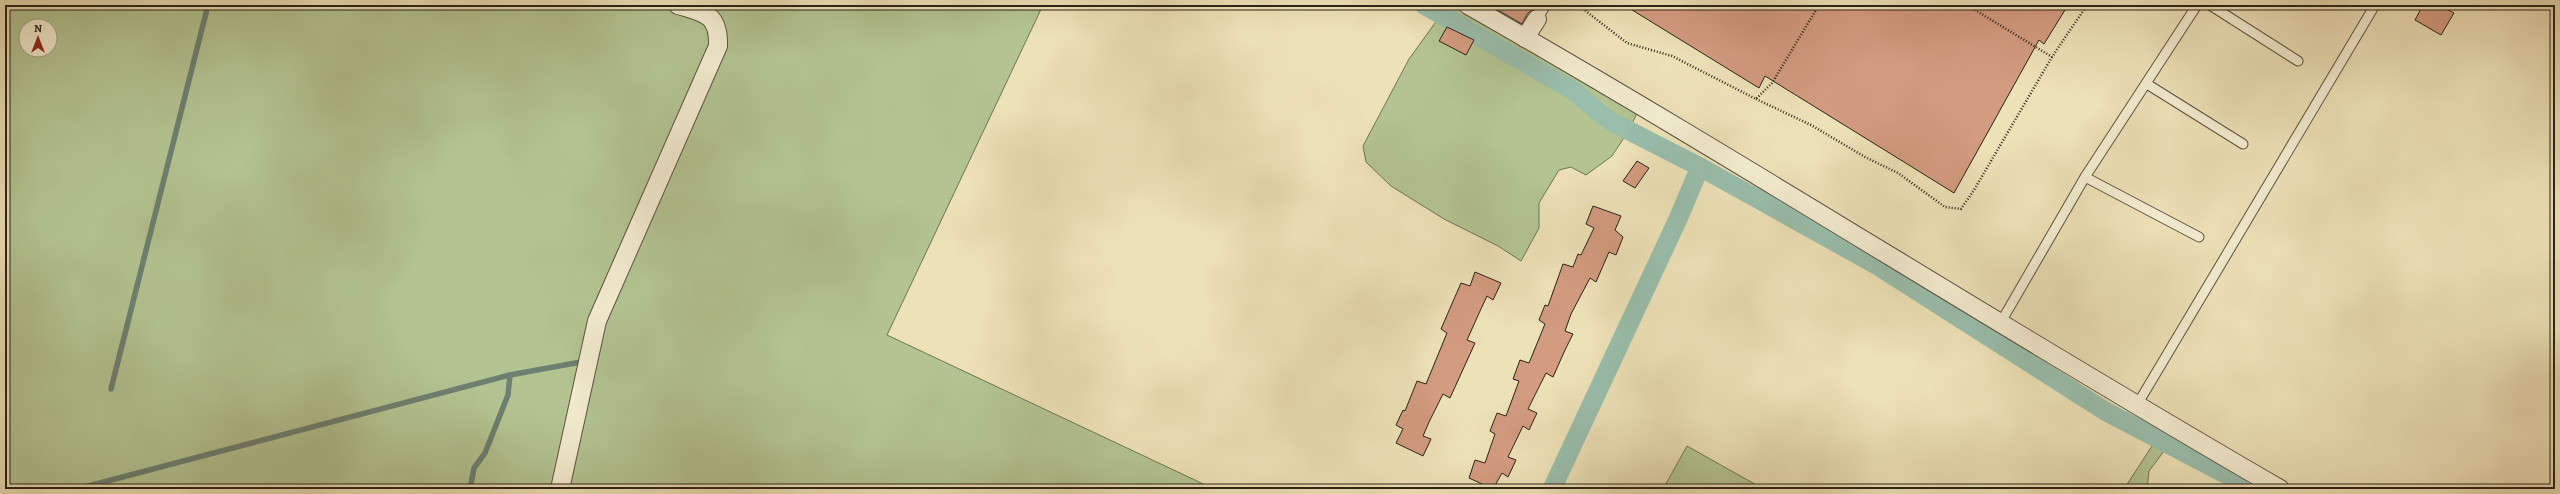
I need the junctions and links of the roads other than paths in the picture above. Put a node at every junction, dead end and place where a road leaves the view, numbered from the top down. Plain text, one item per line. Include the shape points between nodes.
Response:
1 (678, 5) edge
2 (1468, 5) edge
3 (2197, 5) edge
4 (2210, 5) edge
5 (2376, 5) edge
6 (1541, 12) edge
7 (1525, 38) junction
8 (2298, 61) dead end
9 (2147, 84) junction
10 (2243, 144) dead end
11 (2085, 177) junction
12 (2199, 237) dead end
13 (2001, 322) junction
14 (2137, 405) junction
15 (560, 489) edge
16 (2280, 489) edge

1 - 15 street via 702,12 714,20 718,32 718,46 597,321
2 - 7 street
3 - 9 lane
4 - 8 lane
5 - 14 lane
6 - 7 street
7 - 13 street
9 - 10 lane
9 - 11 lane
11 - 12 lane
11 - 13 lane
13 - 14 street
14 - 16 street

